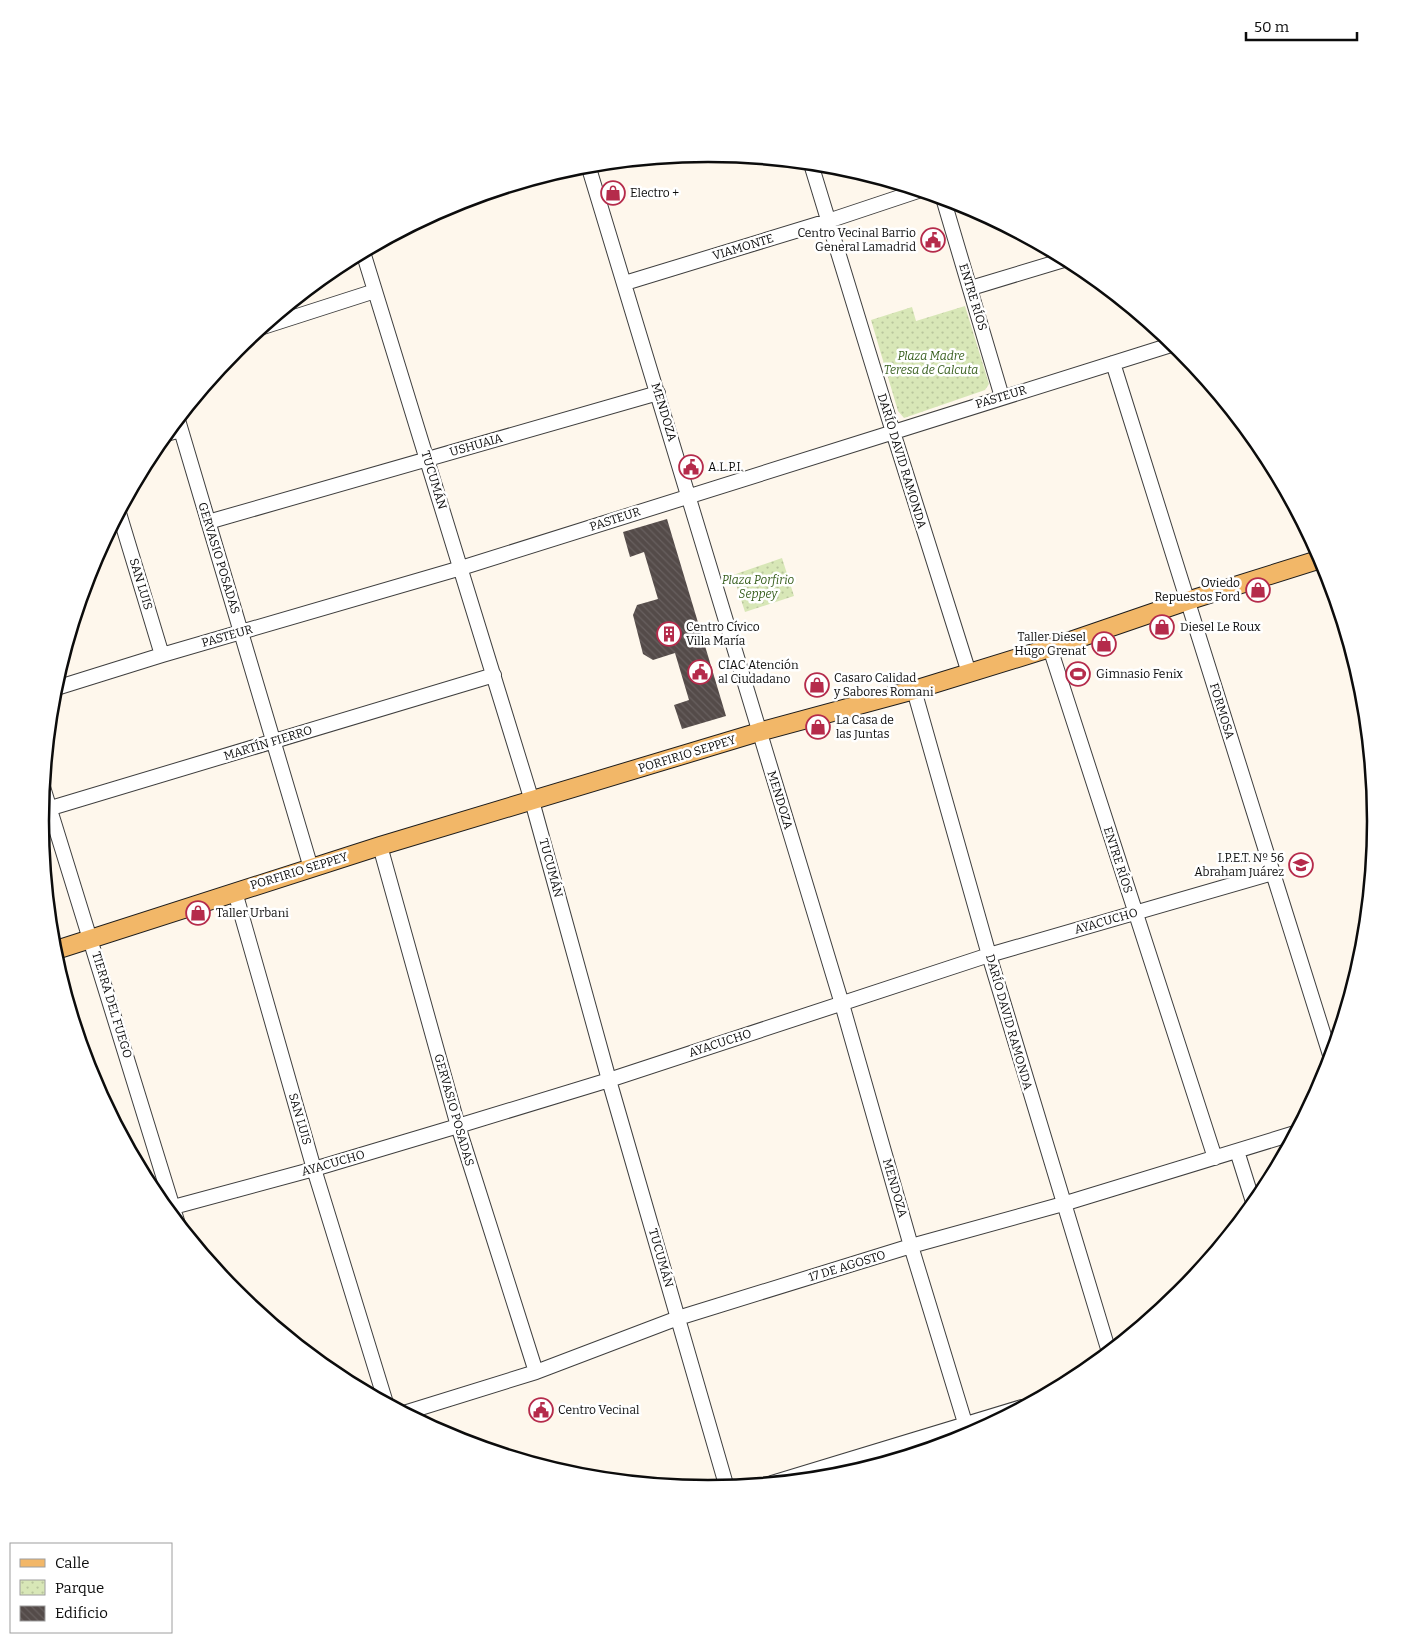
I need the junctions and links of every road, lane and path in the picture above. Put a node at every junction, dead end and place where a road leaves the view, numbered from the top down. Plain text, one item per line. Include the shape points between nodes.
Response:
1 (813, 171) edge
2 (591, 173) edge
3 (909, 194) edge
4 (946, 207) edge
5 (828, 220) junction
6 (365, 259) edge
7 (1057, 263) edge
8 (625, 283) junction
9 (971, 288) junction
10 (375, 291) junction
11 (279, 321) edge
12 (1165, 347) edge
13 (1113, 363) junction
14 (658, 393) junction
15 (1002, 396) junction
16 (180, 427) edge
17 (893, 432) junction
18 (428, 459) junction
19 (689, 496) junction
20 (122, 521) edge
21 (208, 522) junction
22 (1313, 561) edge
23 (461, 568) junction
24 (1187, 601) junction
25 (241, 632) junction
26 (1050, 648) junction
27 (162, 654) junction
28 (969, 673) junction
29 (494, 675) junction
30 (63, 686) edge
31 (914, 690) junction
32 (759, 732) junction
33 (273, 742) junction
34 (532, 801) junction
35 (49, 809) edge
36 (49, 821) edge
37 (380, 846) junction
38 (311, 868) junction
39 (1273, 873) junction
40 (235, 892) junction
41 (1135, 913) junction
42 (91, 940) junction
43 (61, 949) edge
44 (989, 955) junction
45 (842, 1004) junction
46 (1327, 1046) edge
47 (609, 1080) junction
48 (458, 1126) junction
49 (1287, 1136) edge
50 (1237, 1151) junction
51 (1215, 1158) junction
52 (314, 1169) junction
53 (1251, 1195) edge
54 (167, 1198) edge
55 (1063, 1204) junction
56 (174, 1207) edge
57 (911, 1246) junction
58 (678, 1318) junction
59 (1107, 1346) edge
60 (536, 1372) junction
61 (384, 1395) edge
62 (412, 1411) edge
63 (966, 1428) edge
64 (951, 1434) edge
65 (813, 1472) edge
66 (725, 1480) edge

1 - 5 street, DARÍO DAVID RAMONDA
2 - 8 street, MENDOZA
3 - 5 street, VIAMONTE
4 - 9 street, ENTRE RÍOS
5 - 8 street, VIAMONTE
5 - 17 street, DARÍO DAVID RAMONDA
6 - 10 street, TUCUMÁN
7 - 9 street
8 - 14 street, MENDOZA
9 - 15 street, ENTRE RÍOS
10 - 11 street
10 - 18 street, TUCUMÁN
12 - 13 street, PASTEUR
13 - 15 street, PASTEUR
13 - 24 street, FORMOSA
14 - 18 street, USHUAIA
14 - 19 street, MENDOZA
15 - 17 street, PASTEUR
16 - 21 street, GERVASIO POSADAS
17 - 19 street, PASTEUR
17 - 28 street, DARÍO DAVID RAMONDA
18 - 21 street, USHUAIA
18 - 23 street, TUCUMÁN
19 - 23 street, PASTEUR
19 - 32 street, MENDOZA
20 - 27 street, SAN LUIS
21 - 25 street, GERVASIO POSADAS
22 - 24 main road, PORFIRIO SEPPEY
23 - 25 street, PASTEUR
23 - 29 street, TUCUMÁN
24 - 26 main road, PORFIRIO SEPPEY
24 - 39 street, FORMOSA
25 - 27 street, PASTEUR
25 - 33 street, GERVASIO POSADAS
26 - 28 main road, PORFIRIO SEPPEY
26 - 41 street, ENTRE RÍOS
27 - 30 street, PASTEUR
28 - 31 main road, PORFIRIO SEPPEY
29 - 33 street, MARTÍN FIERRO
29 - 34 street, TUCUMÁN
31 - 32 main road, PORFIRIO SEPPEY
31 - 44 street, DARÍO DAVID RAMONDA
32 - 34 main road, PORFIRIO SEPPEY
32 - 45 street, MENDOZA
33 - 35 street, MARTÍN FIERRO
33 - 38 street, GERVASIO POSADAS
34 - 37 main road, PORFIRIO SEPPEY
34 - 47 street, TUCUMÁN
36 - 42 street, TIERRA DEL FUEGO
37 - 38 main road, PORFIRIO SEPPEY
37 - 48 street, GERVASIO POSADAS
38 - 40 main road, PORFIRIO SEPPEY
39 - 41 street, AYACUCHO
39 - 46 street, FORMOSA
40 - 42 main road, PORFIRIO SEPPEY
40 - 52 street, SAN LUIS
41 - 44 street, AYACUCHO
41 - 51 street, ENTRE RÍOS
42 - 43 main road, PORFIRIO SEPPEY
42 - 54 street, TIERRA DEL FUEGO
44 - 45 street, AYACUCHO
44 - 55 street, DARÍO DAVID RAMONDA
45 - 47 street, AYACUCHO
45 - 57 street, MENDOZA
47 - 48 street, AYACUCHO
47 - 58 street, TUCUMÁN
48 - 52 street, AYACUCHO
48 - 60 street, GERVASIO POSADAS
49 - 50 street, 17 DE AGOSTO
50 - 51 street, 17 DE AGOSTO
50 - 53 street
51 - 55 street, 17 DE AGOSTO
52 - 56 street, AYACUCHO
52 - 61 street, SAN LUIS
55 - 57 street, 17 DE AGOSTO
55 - 59 street, DARÍO DAVID RAMONDA
57 - 58 street, 17 DE AGOSTO
57 - 63 street, MENDOZA
58 - 60 street, 17 DE AGOSTO
58 - 66 street, TUCUMÁN
60 - 62 street, 17 DE AGOSTO
64 - 65 street

